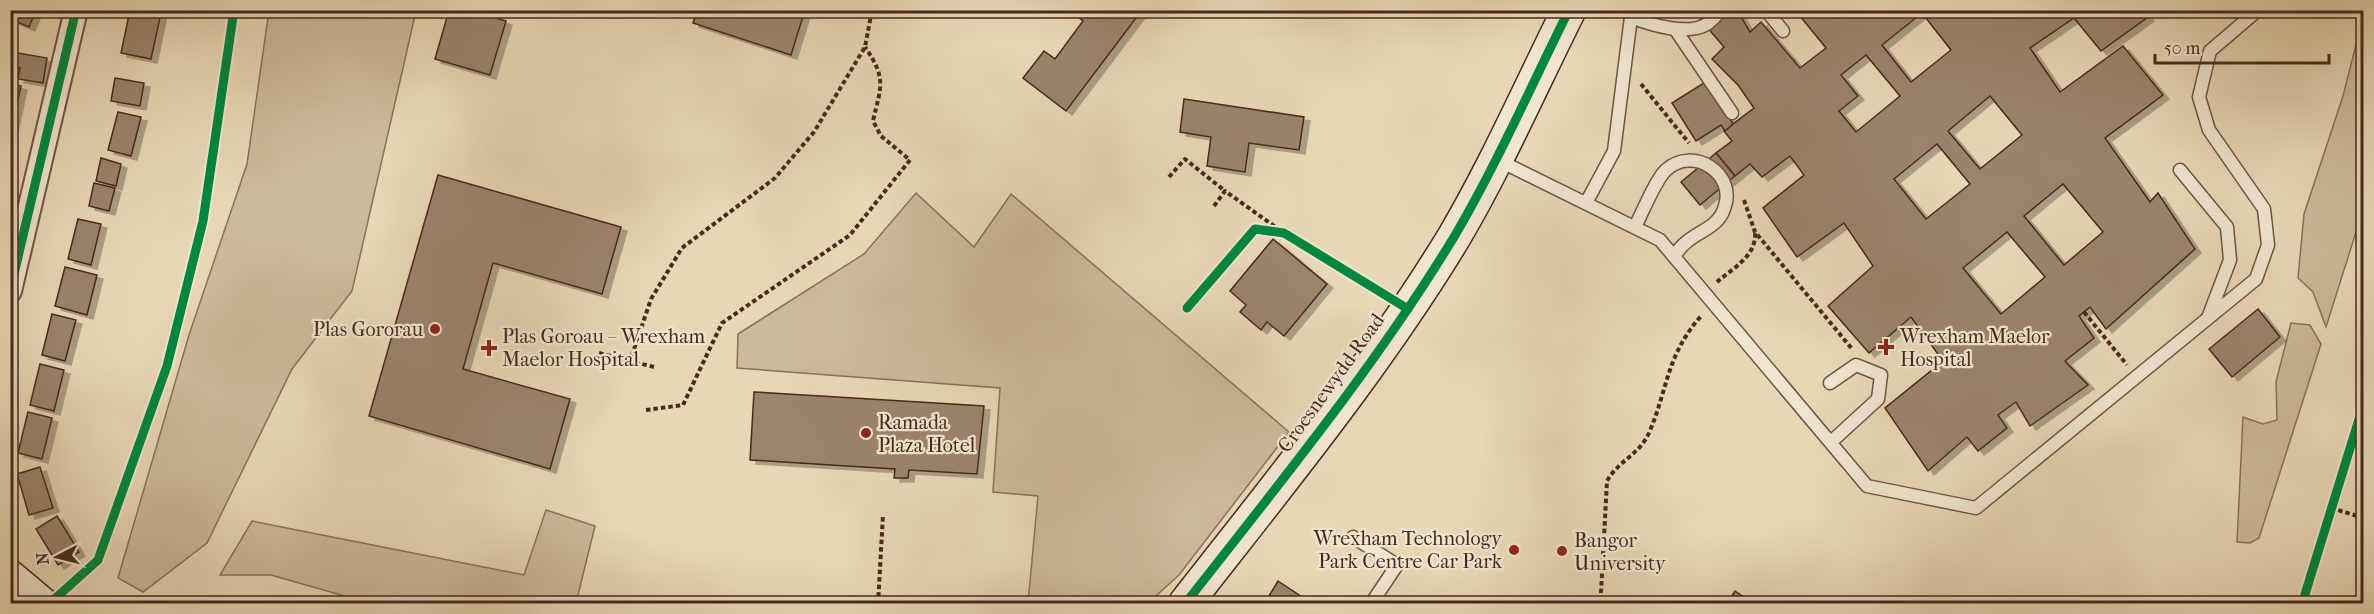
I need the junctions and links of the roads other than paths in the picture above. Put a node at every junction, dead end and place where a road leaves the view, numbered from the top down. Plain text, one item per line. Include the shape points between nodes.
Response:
1 (76, 10) edge
2 (1569, 10) edge
3 (1722, 10) edge
4 (1766, 10) edge
5 (2258, 10) edge
6 (1633, 14) edge
7 (1675, 29) junction
8 (1783, 31) dead end
9 (1732, 113) dead end
10 (1497, 159) junction
11 (2180, 170) dead end
12 (1587, 202) junction
13 (1635, 226) junction
14 (1676, 255) junction
15 (10, 291) edge
16 (2207, 319) junction
17 (1830, 383) dead end
18 (1831, 442) junction
19 (1353, 537) dead end
20 (10, 577) edge
21 (42, 603) edge
22 (1185, 603) edge
23 (1371, 603) edge

1 - 15 street
2 - 10 street, Croesnewydd Road
3 - 7 lane via 1706,25
4 - 8 lane
5 - 16 lane via 2210,51 2199,97 2209,130 2264,209 2268,245 2256,279
6 - 7 lane via 1652,26
6 - 12 lane via 1614,151
7 - 9 lane
10 - 12 lane
10 - 22 street, Croesnewydd Road via 1454,237 1401,318 1327,423
11 - 16 lane via 2227,227 2230,260
12 - 13 lane
13 - 14 lane via 1660,240
13 - 14 lane via 1665,171 1686,160 1709,165 1724,182 1726,206 1717,222 1691,237
14 - 18 lane
16 - 18 lane via 1976,508 1867,486
17 - 18 lane via 1856,365 1881,375 1878,399
19 - 23 lane via 1397,566
20 - 21 street

